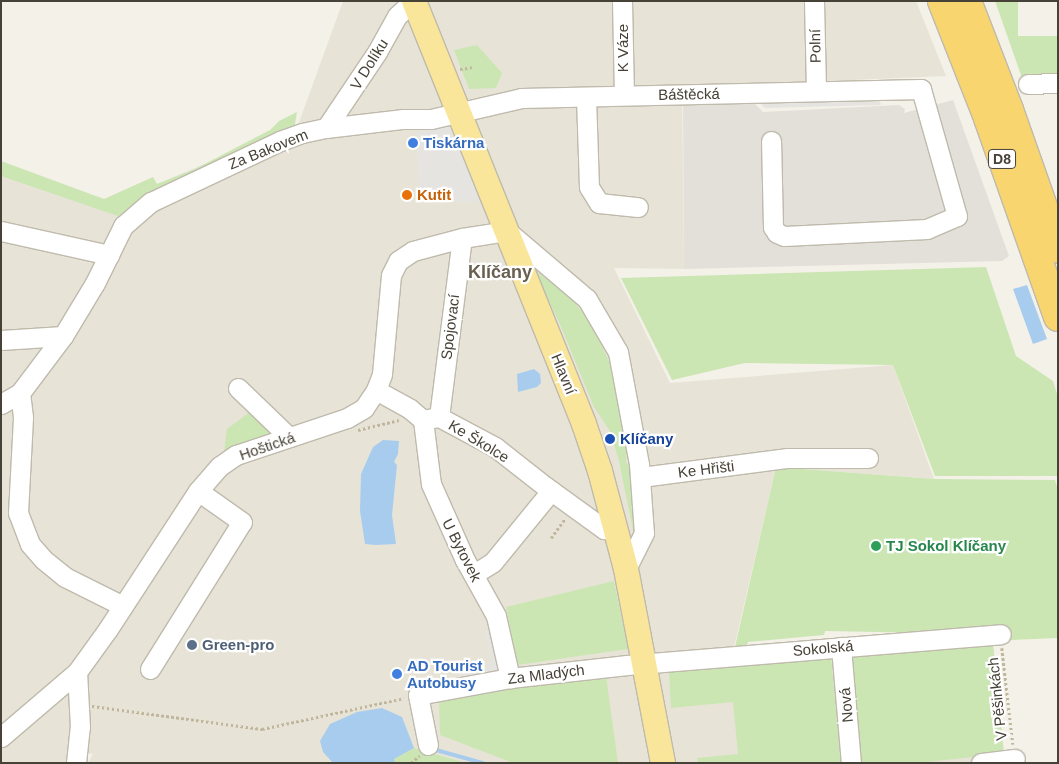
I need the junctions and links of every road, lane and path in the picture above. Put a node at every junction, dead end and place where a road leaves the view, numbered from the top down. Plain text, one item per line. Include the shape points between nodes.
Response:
1 (413, 1) edge
2 (622, 1) edge
3 (814, 1) edge
4 (942, 1) edge
5 (967, 1) edge
6 (472, 67) dead end
7 (456, 70) dead end
8 (1058, 83) edge
9 (1028, 84) dead end
10 (816, 91) junction
11 (624, 95) junction
12 (586, 96) junction
13 (459, 112) junction
14 (326, 128) junction
15 (771, 141) dead end
16 (638, 207) dead end
17 (1, 231) edge
18 (507, 231) junction
19 (462, 238) junction
20 (1058, 249) edge
21 (109, 255) junction
22 (1058, 317) edge
23 (63, 336) junction
24 (1, 340) edge
25 (238, 388) dead end
26 (376, 390) junction
27 (20, 393) junction
28 (1, 404) edge
29 (431, 418) junction
30 (289, 438) junction
31 (868, 458) dead end
32 (641, 477) junction
33 (198, 491) junction
34 (551, 491) junction
35 (616, 526) junction
36 (626, 569) junction
37 (474, 574) junction
38 (123, 606) junction
39 (1001, 634) joint
40 (841, 647) junction
41 (645, 664) junction
42 (150, 668) dead end
43 (77, 672) junction
44 (510, 678) junction
45 (418, 695) junction
46 (78, 704) junction
47 (1, 737) edge
48 (428, 745) dead end
49 (1015, 759) joint
50 (76, 763) edge
51 (663, 763) edge
52 (851, 763) edge
53 (982, 763) edge

1 - 13 main road, Hlavní
1 - 14 street, V Dolíku via 397,16
2 - 11 street, K Váze
3 - 10 street, Polní
4 - 22 highway, D8 via 988,118
5 - 20 highway, D8
6 - 7 path
8 - 9 street
10 - 11 street, Báštěcká
10 - 15 street, Báštěcká via 921,89 957,216 927,228 784,236 773,227
11 - 12 street, Báštěcká
12 - 13 street, Báštěcká via 521,98
12 - 16 street via 589,187 599,203
13 - 14 street, Za Bakovem via 432,119
13 - 18 main road, Hlavní
14 - 21 street, Za Bakovem via 280,141 151,202 123,226
17 - 21 street
18 - 19 street, Hoštická
18 - 32 street via 587,299 618,352
18 - 35 main road, Hlavní via 584,424
19 - 26 street, Hoštická via 413,251 398,261 391,275 382,374
19 - 29 street, Spojovací
21 - 23 street
23 - 24 street
23 - 27 street
25 - 30 street
26 - 29 street, Ke Školce
26 - 30 street, Hoštická via 364,408 346,418
27 - 28 street
27 - 38 street via 23,417 18,486 21,521 30,544 65,577
29 - 34 street, Ke Školce via 495,447
29 - 37 street, U Bytovek via 431,484
30 - 33 street, Hoštická via 236,455 220,466
31 - 32 street, Ke Hřišti via 788,458
32 - 36 street via 644,533
33 - 38 street, Hoštická
33 - 42 street via 242,522
34 - 35 street, Ke Školce via 604,528
34 - 37 street via 493,562
35 - 36 main road, Hlavní
36 - 41 main road, Hlavní
37 - 44 street, U Bytovek via 496,616
38 - 43 street, Hoštická
39 - 40 street, Sokolská
39 - 49 path, V Pěšinkách
40 - 41 street, Sokolská
40 - 52 street, Nová
41 - 44 street, Za Mladých
41 - 51 main road, Hlavní
43 - 46 street
43 - 47 street, Hoštická
44 - 45 street, Za Mladých
45 - 46 path via 262,729
45 - 48 street
46 - 50 street via 80,727
49 - 53 street

